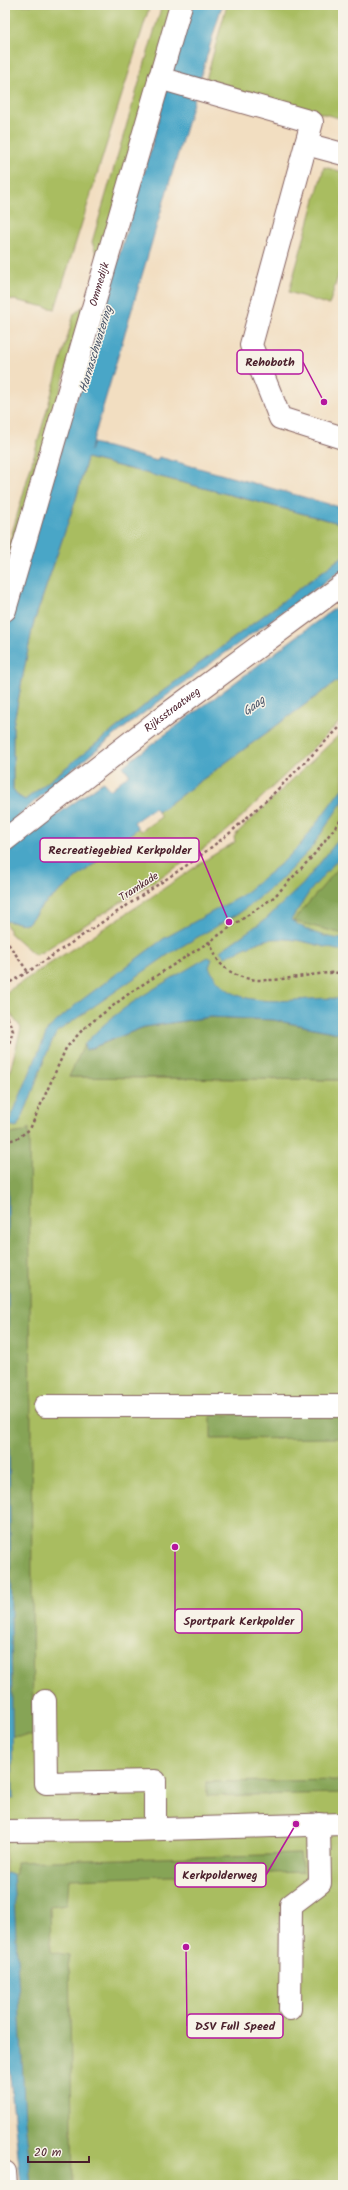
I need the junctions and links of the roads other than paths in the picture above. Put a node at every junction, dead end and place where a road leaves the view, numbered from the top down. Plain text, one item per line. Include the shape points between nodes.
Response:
1 (181, 5) edge
2 (164, 79) junction
3 (306, 144) junction
4 (343, 154) edge
5 (343, 438) edge
6 (343, 584) edge
7 (5, 610) edge
8 (13, 834) edge
9 (45, 1406) dead end
10 (343, 1406) edge
11 (45, 1702) dead end
12 (318, 1824) junction
13 (343, 1824) edge
14 (155, 1829) junction
15 (5, 1831) edge
16 (290, 2009) dead end
17 (5, 2172) edge
18 (6, 2185) edge

1 - 2 street, Ommedijk
2 - 3 street via 312,122
2 - 7 street, Ommedijk
3 - 4 street
3 - 5 street via 251,345 280,418
6 - 8 street, Rijksstraatweg via 160,720
9 - 10 street
11 - 14 street via 46,1783 155,1781
12 - 13 street
12 - 14 street
12 - 16 street via 320,1883 290,1905
14 - 15 street
17 - 18 street

